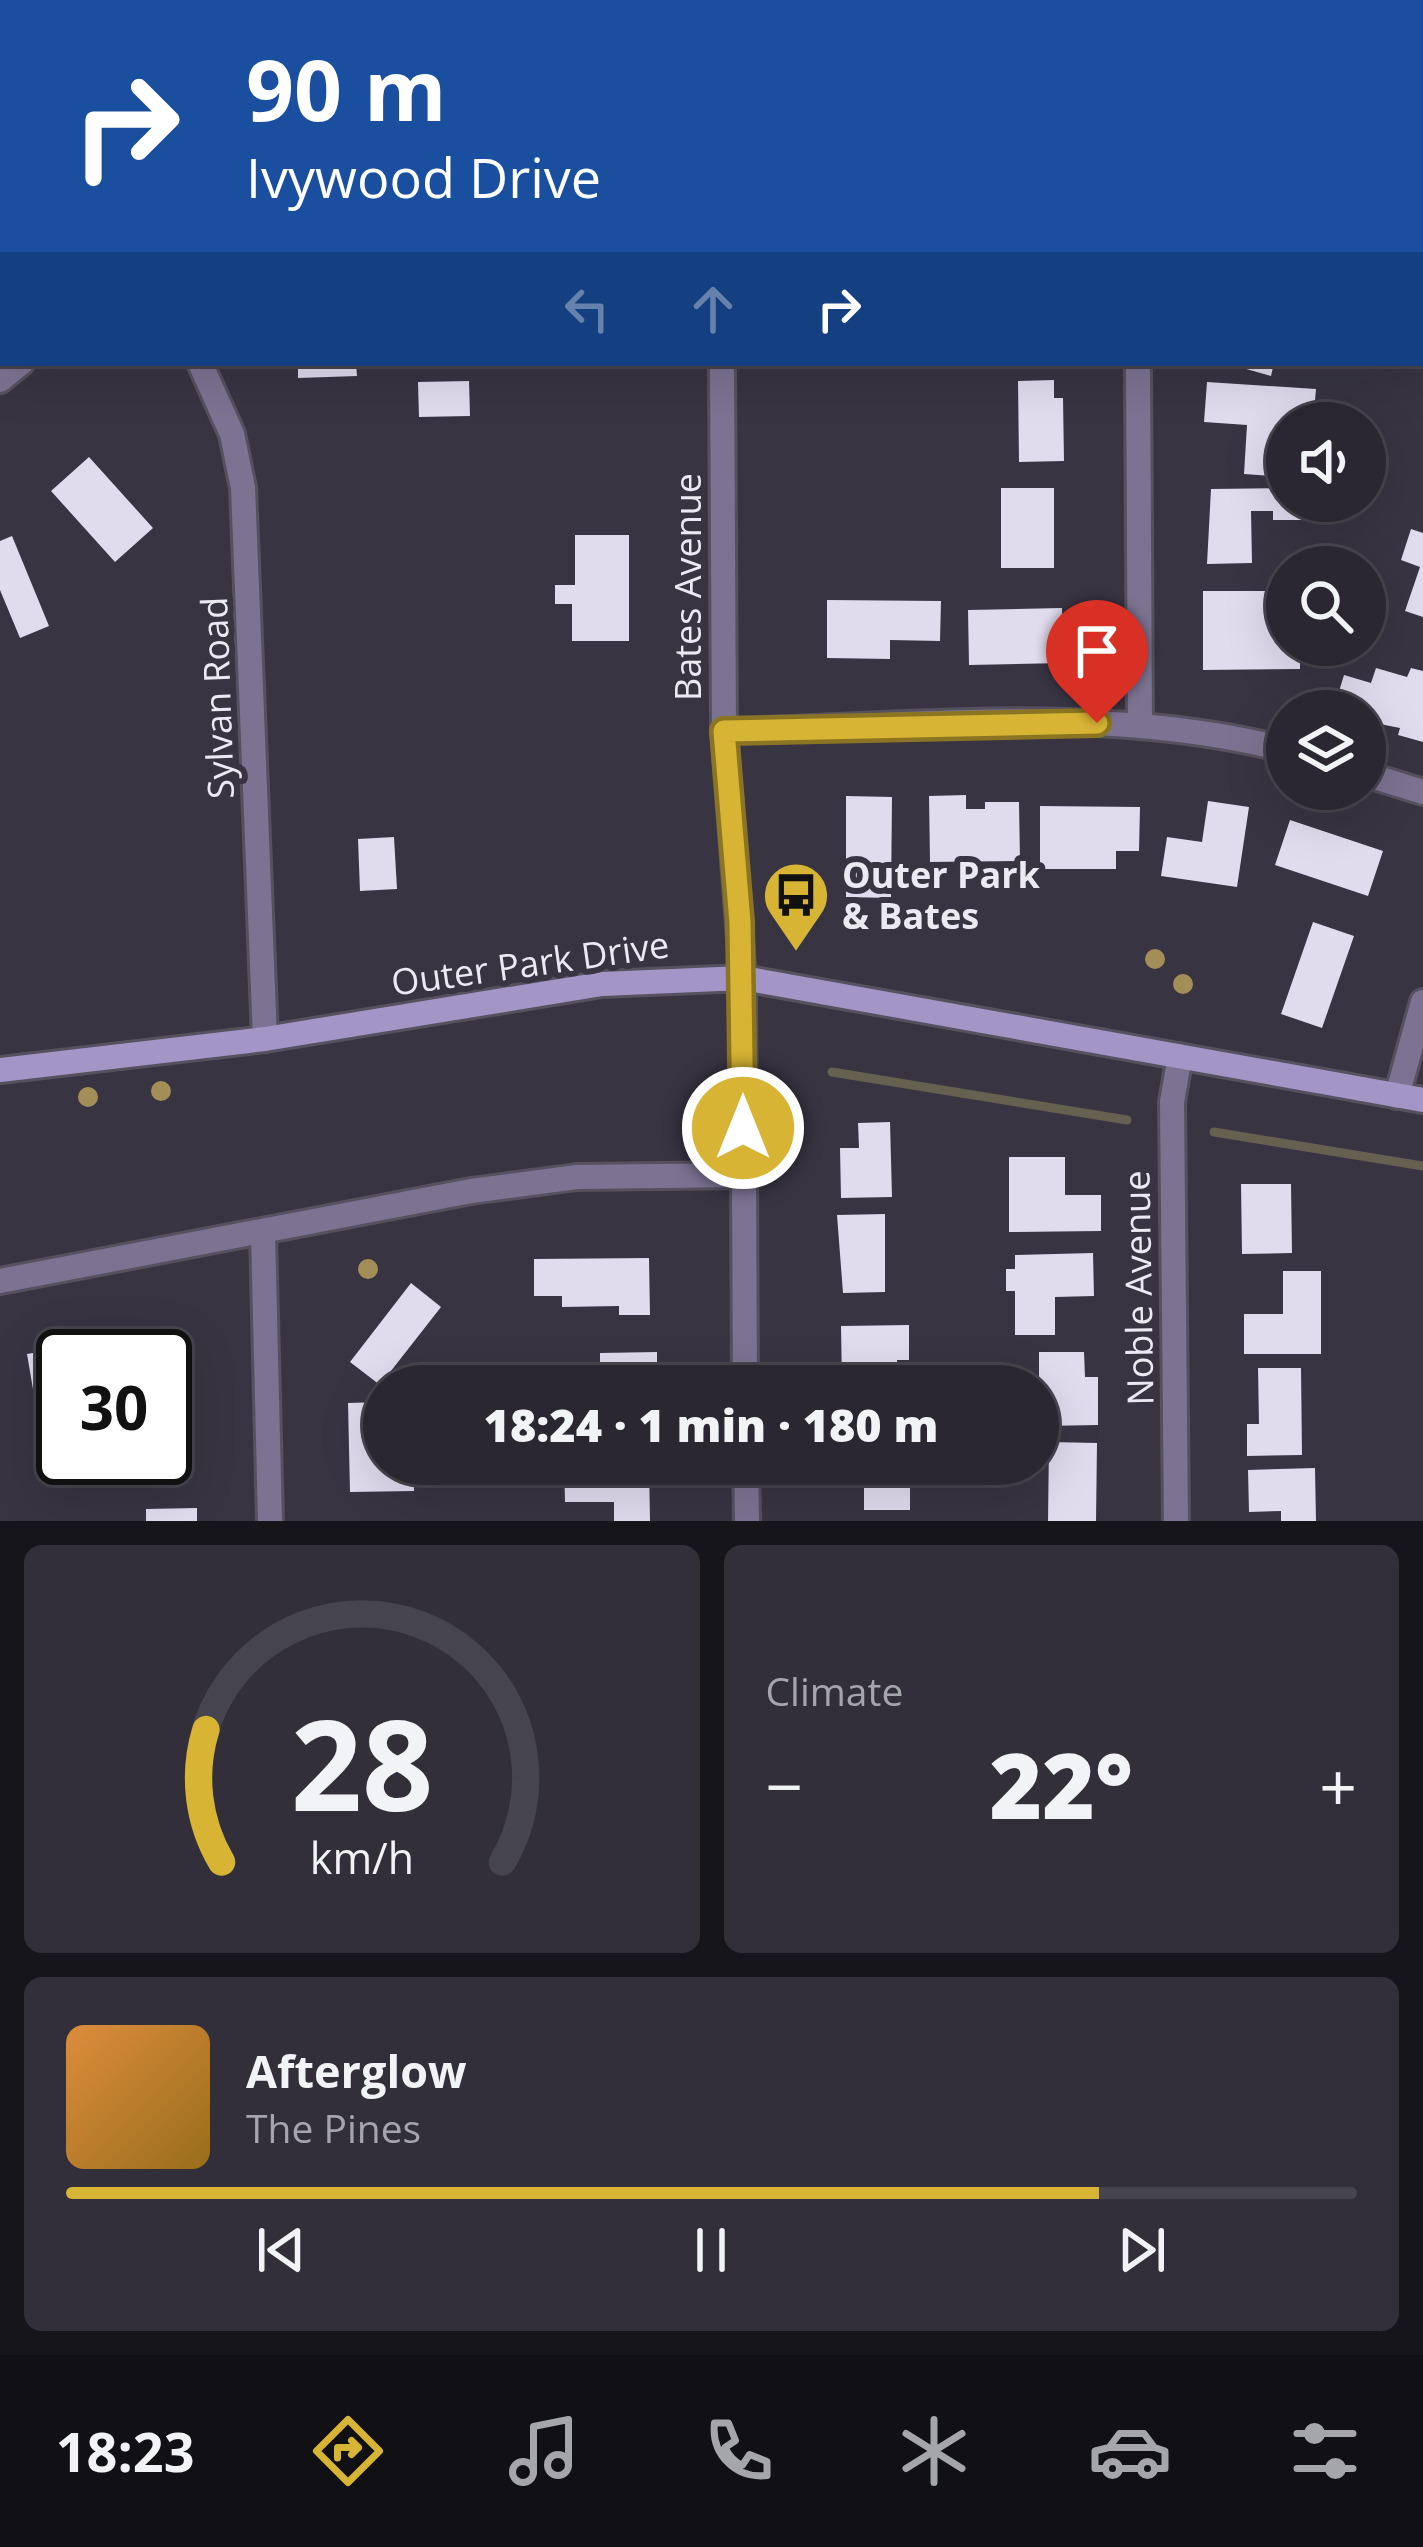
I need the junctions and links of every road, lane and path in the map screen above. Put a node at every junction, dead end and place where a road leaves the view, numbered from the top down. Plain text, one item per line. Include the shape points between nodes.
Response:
1 (201, 366) edge
2 (722, 366) edge
3 (1138, 366) edge
4 (1140, 722) junction
5 (724, 731) junction
6 (1266, 744) edge
7 (1386, 781) edge
8 (1423, 792) edge
9 (742, 978) junction
10 (1423, 1002) edge
11 (265, 1039) junction
12 (1180, 1056) junction
13 (0, 1070) edge
14 (1397, 1096) junction
15 (1423, 1100) edge
16 (742, 1175) junction
17 (263, 1233) junction
18 (0, 1281) edge
19 (745, 1365) edge
20 (746, 1485) edge
21 (270, 1521) edge
22 (747, 1521) edge
23 (1176, 1521) edge

1 - 11 street, Sylvan Road via 232,434 243,488
2 - 5 street, Bates Avenue
3 - 4 street
4 - 5 street
4 - 6 street
5 - 9 street, Bates Avenue
7 - 8 street
9 - 11 street, Outer Park Drive via 602,984
9 - 12 street, Outer Park Drive
9 - 16 street, Bates Avenue
10 - 14 street
11 - 13 street, Outer Park Drive
12 - 14 street, Outer Park Drive
12 - 23 street, Noble Avenue via 1172,1102
14 - 15 street, Outer Park Drive
16 - 17 street via 577,1177
16 - 19 street, Bates Avenue
17 - 18 street
17 - 21 street
20 - 22 street

